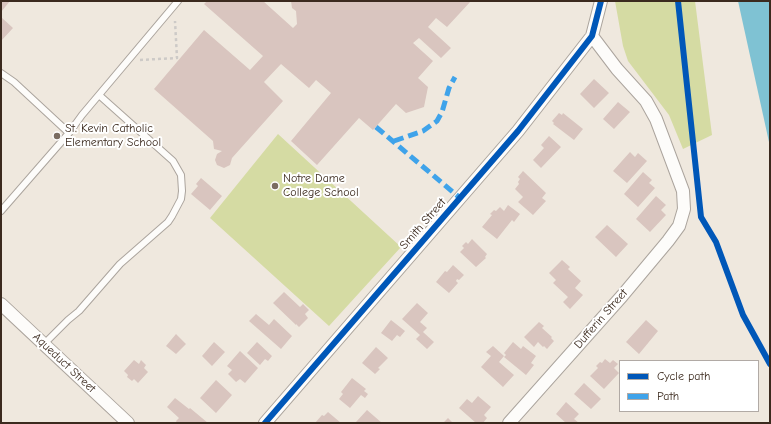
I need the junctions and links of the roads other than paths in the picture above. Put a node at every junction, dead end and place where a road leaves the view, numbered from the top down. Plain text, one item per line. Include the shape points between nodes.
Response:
1 (178, 1) edge
2 (601, 1) edge
3 (592, 36) junction
4 (1, 73) edge
5 (99, 95) junction
6 (69, 133) junction
7 (1, 211) edge
8 (1, 304) edge
9 (44, 344) junction
10 (128, 423) edge
11 (265, 423) edge
12 (509, 423) edge

1 - 5 lane
2 - 3 street
3 - 11 street, Smith Street via 518,131
3 - 12 street, Dufferin Street via 646,101 656,119 683,191 684,210 679,226 668,241
4 - 6 lane
5 - 6 lane
5 - 9 lane via 174,161 181,175 181,199 168,222 120,264 79,311
6 - 7 lane
8 - 9 street, Aqueduct Street
9 - 10 street, Aqueduct Street

